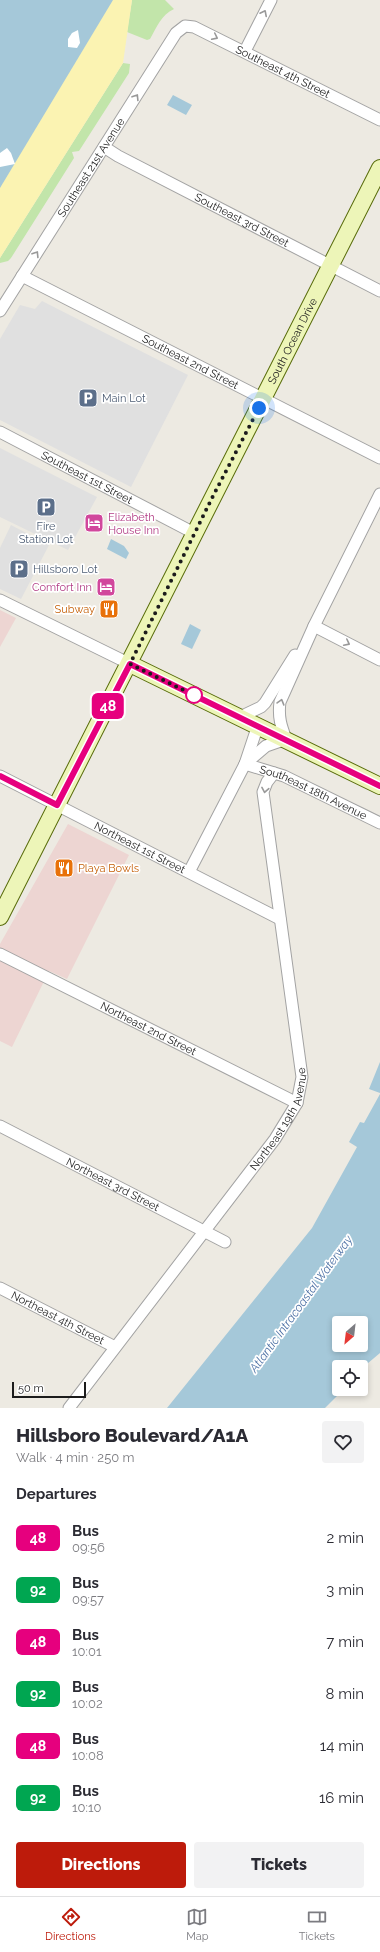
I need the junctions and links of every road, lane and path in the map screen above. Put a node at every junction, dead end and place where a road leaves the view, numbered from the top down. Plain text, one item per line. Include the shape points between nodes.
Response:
1 (271, 0) edge
2 (185, 26) joint
3 (245, 51) junction
4 (380, 120) edge
5 (104, 148) junction
6 (380, 168) edge
7 (331, 266) junction
8 (22, 276) junction
9 (380, 291) edge
10 (0, 311) edge
11 (263, 400) junction
12 (0, 432) edge
13 (380, 458) edge
14 (380, 494) edge
15 (194, 533) junction
16 (0, 600) edge
17 (314, 626) junction
18 (380, 660) edge
19 (130, 664) junction
20 (240, 717) junction
21 (258, 725) junction
22 (286, 739) junction
23 (245, 764) junction
24 (274, 773) junction
25 (0, 776) edge
26 (380, 786) edge
27 (57, 805) junction
28 (380, 823) edge
29 (189, 872) junction
30 (0, 917) edge
31 (280, 918) junction
32 (0, 954) edge
33 (297, 1103) junction
34 (0, 1126) edge
35 (204, 1231) junction
36 (225, 1242) dead end
37 (0, 1288) edge
38 (115, 1347) junction
39 (69, 1408) edge

3 -> 1 street
2 -> 3 street, Southeast 4th Street via 194,27
5 -> 2 street, Southeast 21st Avenue via 176,33
3 - 4 street, Southeast 4th Street
5 - 7 street, Southeast 3rd Street
8 -> 5 street, Southeast 21st Avenue
6 - 7 main road, South Ocean Drive
7 - 9 street, Southeast 3rd Street
7 - 11 main road, South Ocean Drive
8 - 10 street, Southeast 21st Avenue
8 - 11 street, Southeast 2nd Street
11 - 13 street, Southeast 2nd Street
11 - 15 main road, South Ocean Drive
12 - 15 street, Southeast 1st Street
14 - 17 street
15 - 19 main road, South Ocean Drive
16 - 19 street
17 -> 18 street
17 - 20 street via 265,703
22 -> 17 street via 278,715 280,702
19 - 20 main road
19 - 27 main road, South Ocean Drive
20 - 21 main road
21 - 22 main road
21 - 23 street
22 - 23 street via 266,746
22 - 26 main road
23 - 24 street, Southeast 18th Avenue
23 - 29 street
24 - 28 street, Southeast 18th Avenue
24 -> 31 street, Northeast 19th Avenue via 263,792
25 - 27 street, Northeast 1st Street
27 - 29 street, Northeast 1st Street
27 - 30 main road, South Ocean Drive
29 - 31 street, Northeast 1st Street
31 - 33 street, Northeast 19th Avenue via 302,1078
32 - 33 street, Northeast 2nd Street
33 - 35 street, Northeast 19th Avenue via 275,1139
34 - 35 street, Northeast 3rd Street
35 - 36 street, Northeast 3rd Street
35 - 38 street, Northeast 19th Avenue
37 - 38 street, Northeast 4th Street
38 - 39 street, Northeast 19th Avenue

